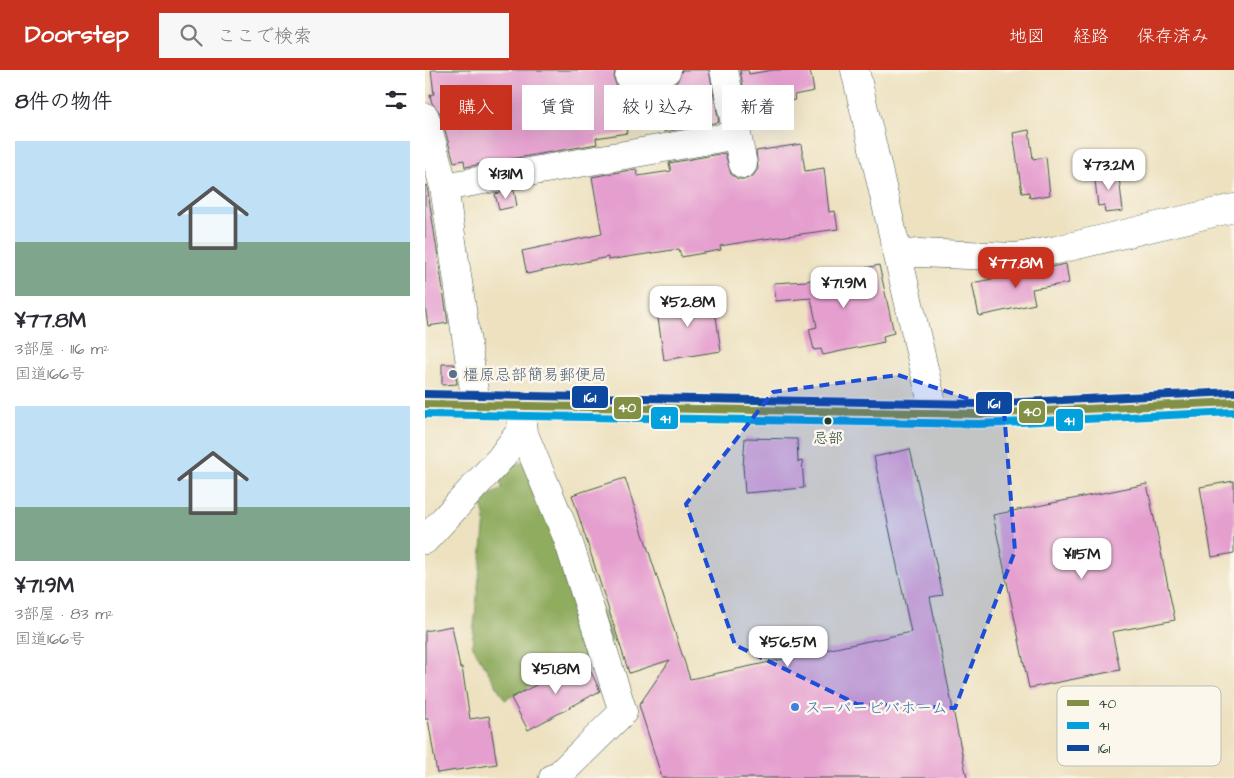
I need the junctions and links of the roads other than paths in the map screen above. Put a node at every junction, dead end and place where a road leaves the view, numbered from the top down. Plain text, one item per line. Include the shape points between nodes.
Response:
1 (667, 70) edge
2 (724, 70) edge
3 (855, 70) edge
4 (629, 78) dead end
5 (425, 117) edge
6 (737, 135) junction
7 (743, 164) dead end
8 (444, 187) junction
9 (1234, 208) edge
10 (898, 255) junction
11 (1234, 402) edge
12 (425, 404) edge
13 (476, 404) junction
14 (934, 412) junction
15 (522, 418) junction
16 (425, 540) edge
17 (553, 778) edge

1 - 4 street
2 - 6 street
3 - 10 street
5 - 8 street
6 - 7 street
6 - 8 street
8 - 13 street
9 - 10 street via 1016,257
10 - 14 street
11 - 14 highway via 979,414
12 - 13 highway
13 - 15 highway
14 - 15 highway
15 - 16 street via 480,483
15 - 17 street via 567,537 623,712 561,774

